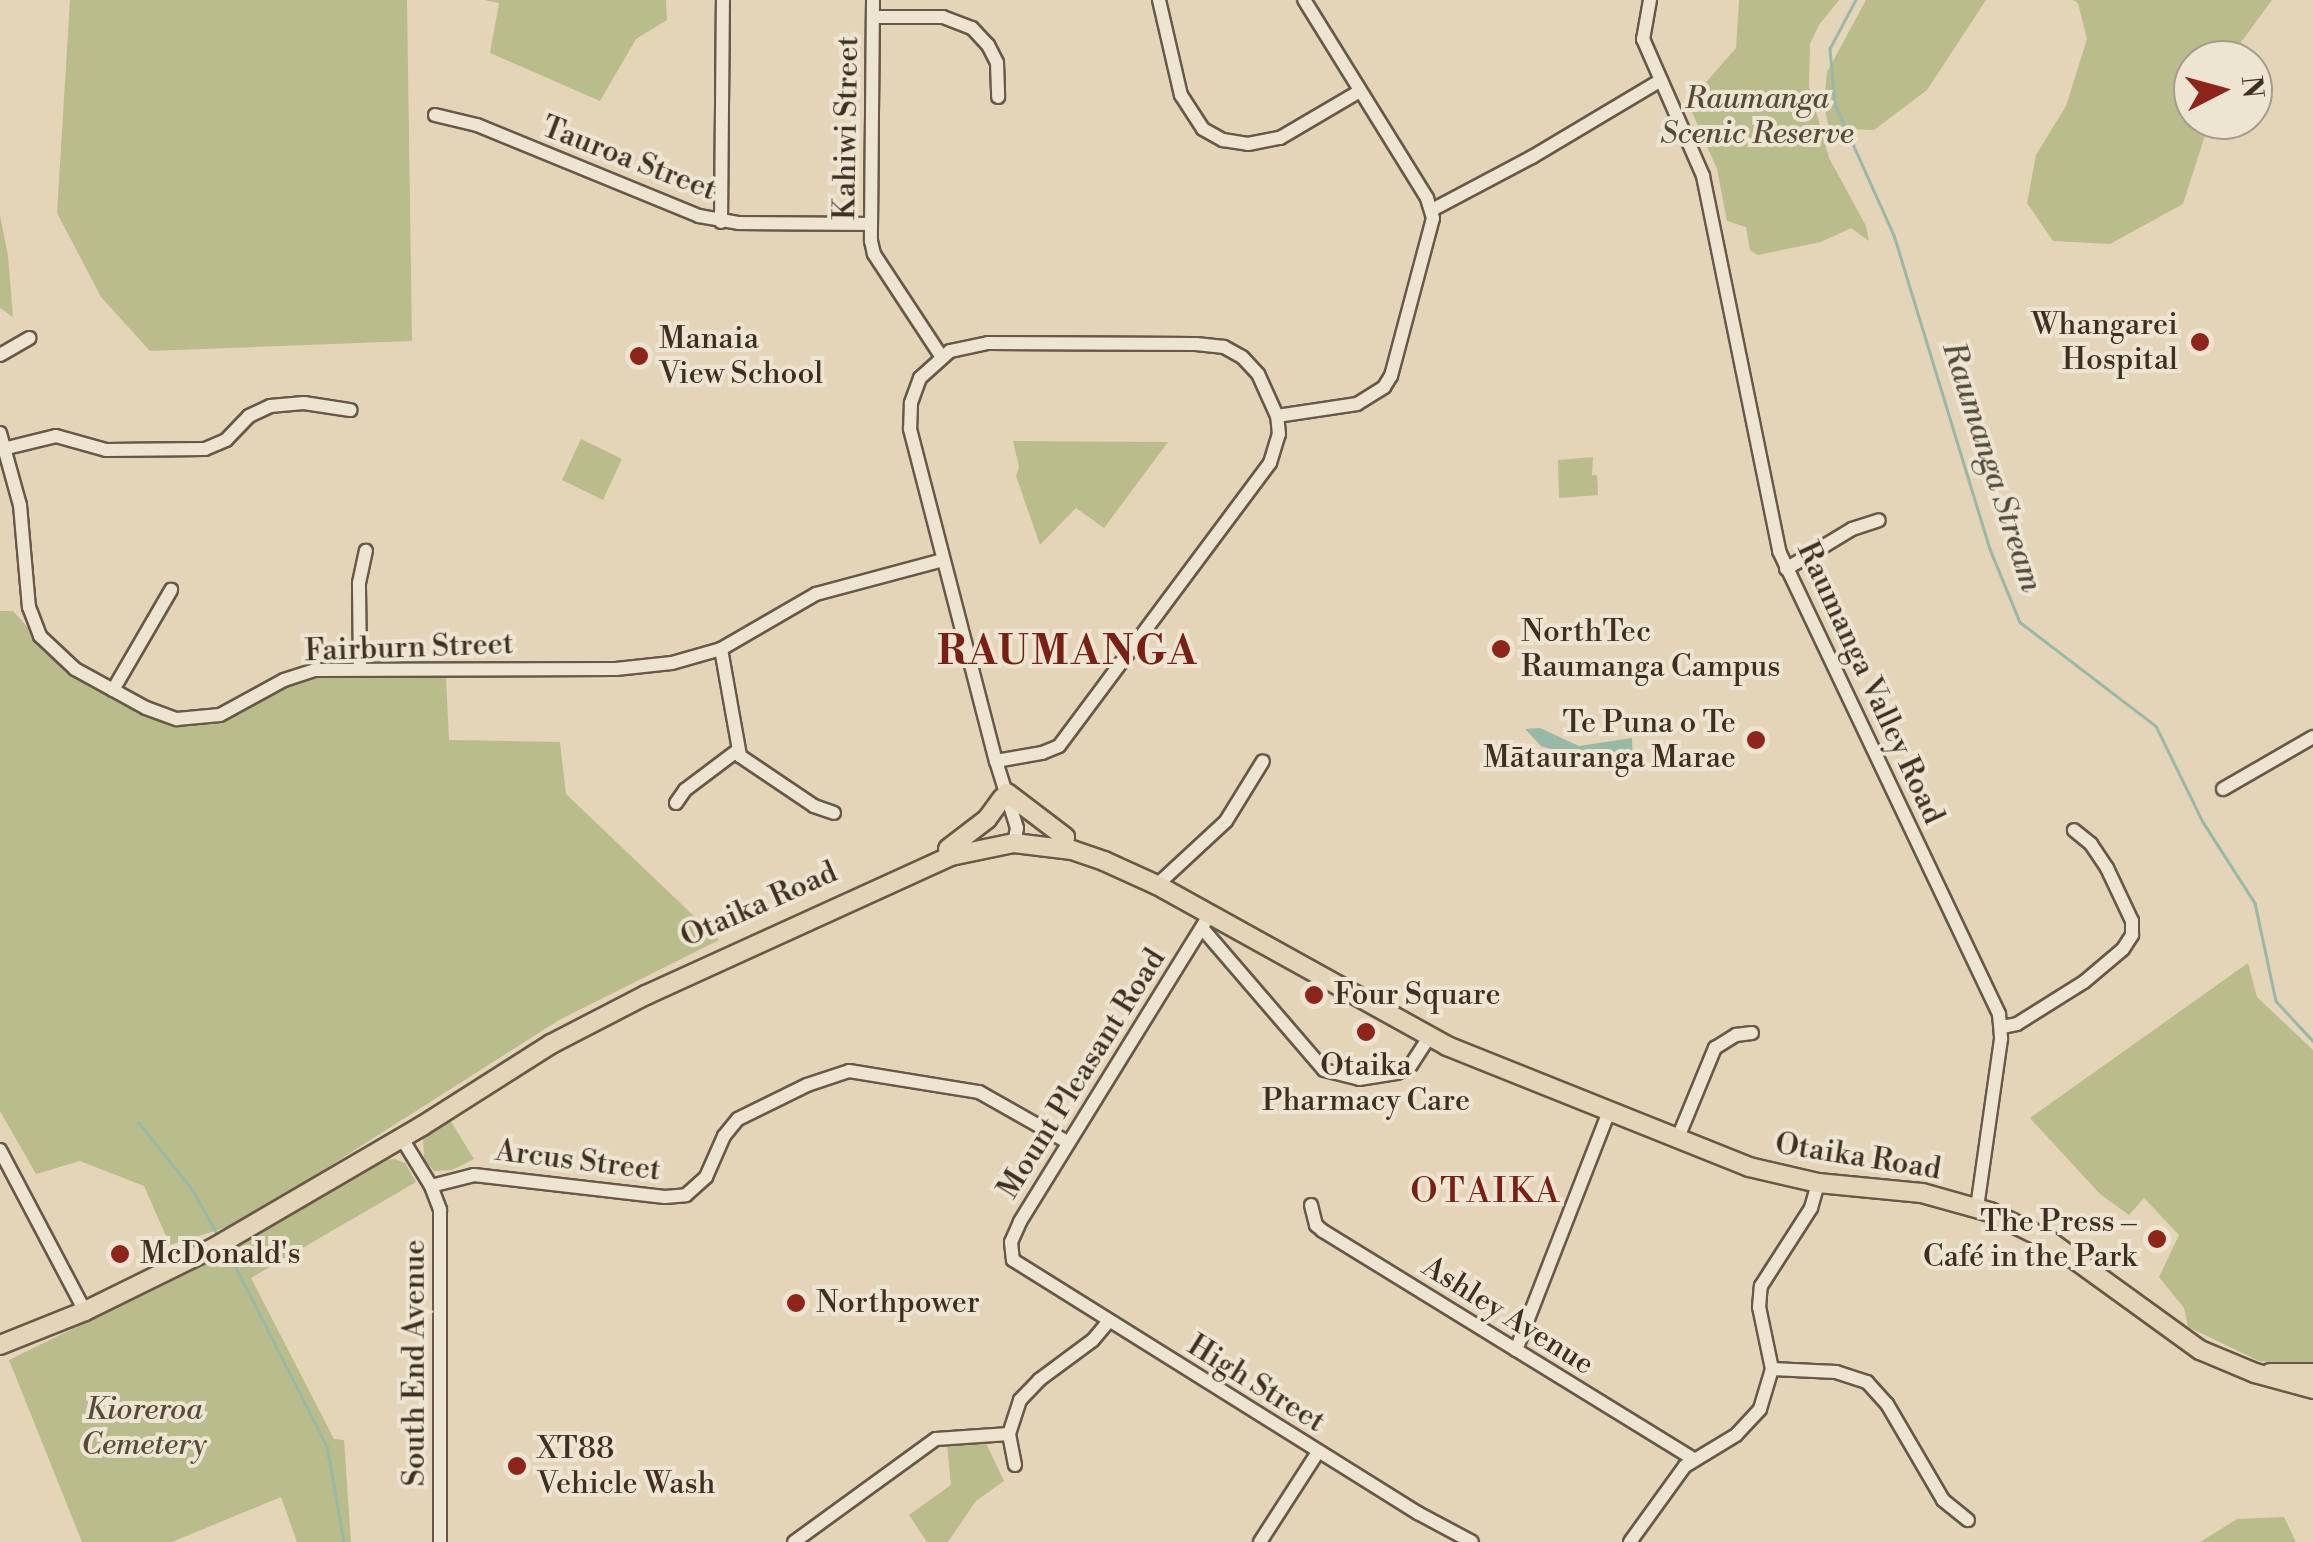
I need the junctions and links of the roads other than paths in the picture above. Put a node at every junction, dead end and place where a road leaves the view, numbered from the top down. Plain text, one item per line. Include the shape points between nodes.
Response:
1 (723, 0) edge
2 (873, 0) edge
3 (1158, 0) edge
4 (1304, 0) edge
5 (1650, 0) edge
6 (873, 17) junction
7 (1661, 80) junction
8 (1360, 91) junction
9 (998, 97) dead end
10 (435, 116) dead end
11 (1432, 210) junction
12 (721, 222) junction
13 (870, 224) junction
14 (30, 338) dead end
15 (0, 355) edge
16 (941, 356) junction
17 (350, 410) dead end
18 (1277, 416) junction
19 (0, 433) edge
20 (7, 448) junction
21 (1879, 520) dead end
22 (366, 551) dead end
23 (944, 560) junction
24 (1786, 570) junction
25 (171, 590) dead end
26 (722, 649) junction
27 (360, 669) junction
28 (113, 690) junction
29 (2313, 737) edge
30 (738, 750) junction
31 (996, 761) junction
32 (1263, 761) dead end
33 (2224, 789) dead end
34 (1004, 790) junction
35 (676, 803) dead end
36 (834, 813) dead end
37 (2074, 830) dead end
38 (1014, 837) junction
39 (1065, 837) junction
40 (948, 848) junction
41 (1157, 884) junction
42 (1206, 921) junction
43 (2002, 1027) junction
44 (1752, 1033) dead end
45 (1429, 1037) junction
46 (1609, 1112) junction
47 (403, 1135) junction
48 (1677, 1140) junction
49 (1068, 1143) junction
50 (0, 1150) edge
51 (1818, 1183) junction
52 (431, 1186) junction
53 (1311, 1205) dead end
54 (1977, 1207) junction
55 (1016, 1264) joint
56 (85, 1311) junction
57 (1108, 1322) junction
58 (0, 1348) edge
59 (1516, 1350) junction
60 (1772, 1369) junction
61 (2255, 1373) junction
62 (2313, 1374) edge
63 (2313, 1389) edge
64 (1010, 1434) junction
65 (1318, 1452) junction
66 (1693, 1459) junction
67 (1015, 1465) dead end
68 (1968, 1520) dead end
69 (440, 1542) edge
70 (794, 1542) edge
71 (1260, 1542) edge
72 (1472, 1542) edge
73 (1630, 1542) edge

1 - 12 street
2 - 6 street, Kahiwi Street
3 - 8 street via 1182,94 1196,121 1222,140 1280,138
4 - 8 street
5 - 7 street, Raumanga Valley Road via 1643,39
6 - 9 street via 943,17 972,28 996,63
6 - 13 street, Kahiwi Street
7 - 11 street
7 - 24 street, Raumanga Valley Road via 1709,199 1768,513
8 - 11 street
10 - 12 street, Tauroa Street via 478,125
11 - 18 street via 1384,387 1356,404
12 - 13 street, Tauroa Street
13 - 16 street, Kahiwi Street via 874,254
14 - 15 street
16 - 18 street via 988,343 1214,345 1251,364
16 - 23 street via 920,378 910,422
17 - 20 street via 270,406 205,449 106,450 56,436
18 - 31 street via 1280,434 1270,463 1059,746
19 - 20 street, Fairburn Street
20 - 28 street, Fairburn Street via 25,534 33,622 54,653
21 - 24 street
22 - 27 street via 359,582
23 - 26 street, Fairburn Street via 816,594
23 - 31 street
24 - 43 street, Raumanga Valley Road
25 - 28 street
26 - 27 street, Fairburn Street via 645,667
26 - 30 street
27 - 28 street, Fairburn Street via 297,674 220,715 190,720 160,714
29 - 33 street
30 - 35 street
30 - 36 street via 744,761
31 - 34 street
32 - 41 street via 1226,821
34 - 38 street
34 - 39 highway
34 - 40 highway via 986,819
37 - 43 street via 2107,868 2132,935 2084,982
38 - 39 highway, Otaika Road
38 - 40 highway, Otaika Road
38 - 41 highway, Otaika Road via 1085,853
38 - 47 highway, Otaika Road via 952,856 646,995
39 - 41 highway, Otaika Road via 1110,852
40 - 47 highway, Otaika Road via 562,1029 415,1120
41 - 42 highway, Otaika Road
42 - 45 highway, Otaika Road
42 - 45 street, Otaika Road via 1324,1070 1359,1080 1397,1073 1411,1065
42 - 49 street, Mount Pleasant Road
43 - 54 street, Raumanga Valley Road
44 - 48 street via 1715,1048
45 - 46 highway, Otaika Road
46 - 48 highway, Otaika Road
46 - 59 street
47 - 52 street
47 - 56 highway, Otaika Road via 221,1243
48 - 51 highway, Otaika Road via 1748,1167
49 - 52 street, Arcus Street via 979,1092 848,1071 738,1119 702,1184 686,1196 474,1174
49 - 55 street, Mount Pleasant Road via 1013,1234
50 - 56 street
51 - 54 highway, Otaika Road via 1922,1193
51 - 60 street via 1816,1199 1760,1293
52 - 69 street, South End Avenue via 440,1210
53 - 59 street, Ashley Avenue via 1324,1231
54 - 61 highway, Otaika Road via 2048,1240 2183,1340
55 - 57 street, High Street
56 - 58 highway, Otaika Road
57 - 64 street via 1026,1392
57 - 65 street, High Street
59 - 66 street, Ashley Avenue
60 - 66 street via 1750,1422
60 - 68 street via 1836,1372 1867,1382 1943,1500
61 - 62 highway, Otaika Road
61 - 63 highway, Otaika Road
64 - 67 street
64 - 70 street via 936,1439
65 - 71 street
65 - 72 street, High Street
66 - 73 street

